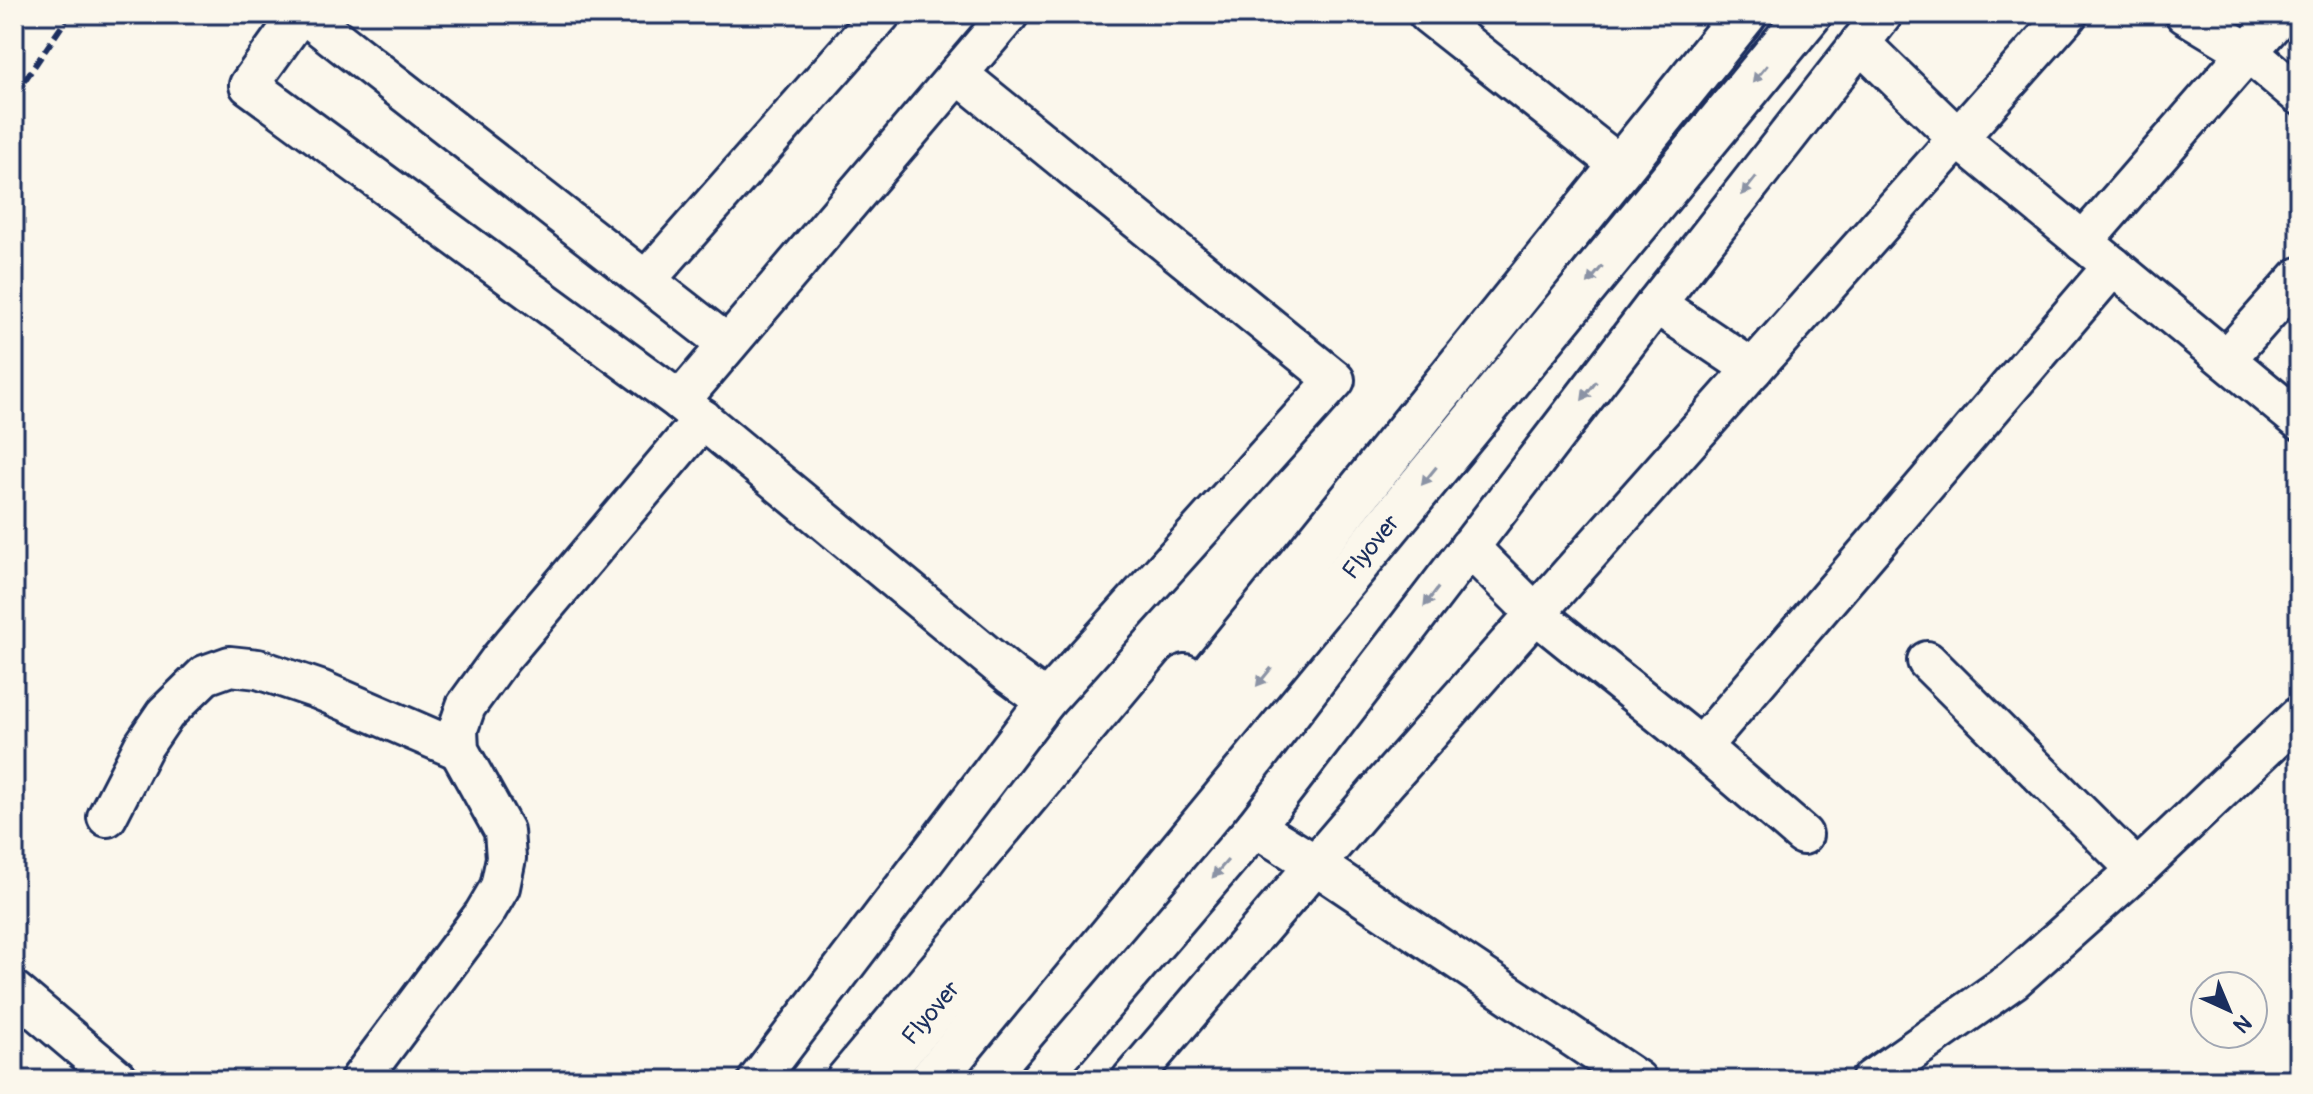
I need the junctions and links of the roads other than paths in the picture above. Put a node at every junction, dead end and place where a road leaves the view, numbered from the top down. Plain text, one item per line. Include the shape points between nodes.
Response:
1 (302, 14) edge
2 (881, 14) edge
3 (1009, 14) edge
4 (1428, 14) edge
5 (1723, 14) edge
6 (1744, 14) edge
7 (1809, 14) edge
8 (1883, 14) edge
9 (2068, 14) edge
10 (2185, 14) edge
11 (2281, 14) edge
12 (1860, 43) junction
13 (2248, 52) junction
14 (958, 74) junction
15 (2299, 95) edge
16 (1958, 138) junction
17 (1608, 156) junction
18 (2083, 242) junction
19 (2113, 266) junction
20 (2299, 277) edge
21 (646, 280) junction
22 (1656, 304) junction
23 (727, 344) junction
24 (2226, 359) junction
25 (1753, 369) junction
26 (691, 410) junction
27 (2299, 420) edge
28 (1469, 547) junction
29 (1536, 614) junction
30 (1927, 661) dead end
31 (1046, 701) junction
32 (2299, 716) edge
33 (1701, 747) junction
34 (459, 750) junction
35 (107, 817) dead end
36 (1255, 827) junction
37 (1803, 835) dead end
38 (1316, 865) junction
39 (2137, 870) junction
40 (14, 991) edge
41 (119, 1080) edge
42 (360, 1080) edge
43 (758, 1080) edge
44 (845, 1080) edge
45 (875, 1080) edge
46 (932, 1080) edge
47 (1039, 1080) edge
48 (1131, 1080) edge
49 (1637, 1080) edge
50 (1871, 1080) edge

1 - 21 street
1 - 26 street via 249,85
2 - 21 street
3 - 14 street
4 - 17 street
5 - 17 street
6 - 45 highway, Flyover via 1146,756
7 -> 46 highway, Flyover
8 - 12 street
9 - 16 street
10 - 13 street
11 - 13 street
12 - 16 street
12 -> 22 street
13 - 15 street
13 - 18 street
14 - 23 street
14 - 31 street via 1335,380
16 - 18 street
16 - 25 street
17 - 44 street via 1219,634
18 - 19 street
19 - 24 street
19 - 33 street
20 - 24 street
21 - 23 street
22 - 25 street
22 -> 28 street
23 - 26 street
24 - 27 street
25 - 29 street
26 - 31 street
26 - 34 street via 466,706 458,729
28 - 29 street
28 -> 36 street
29 - 33 street
29 - 38 street
30 - 39 street
31 - 43 street
32 - 39 street
33 - 37 street
34 - 35 street via 320,690 258,669 230,666 205,675 165,714
34 - 42 street via 504,831 500,887
36 - 38 street
36 -> 47 street
38 - 48 street
38 - 49 street
39 - 50 street via 2013,980
40 - 41 street

